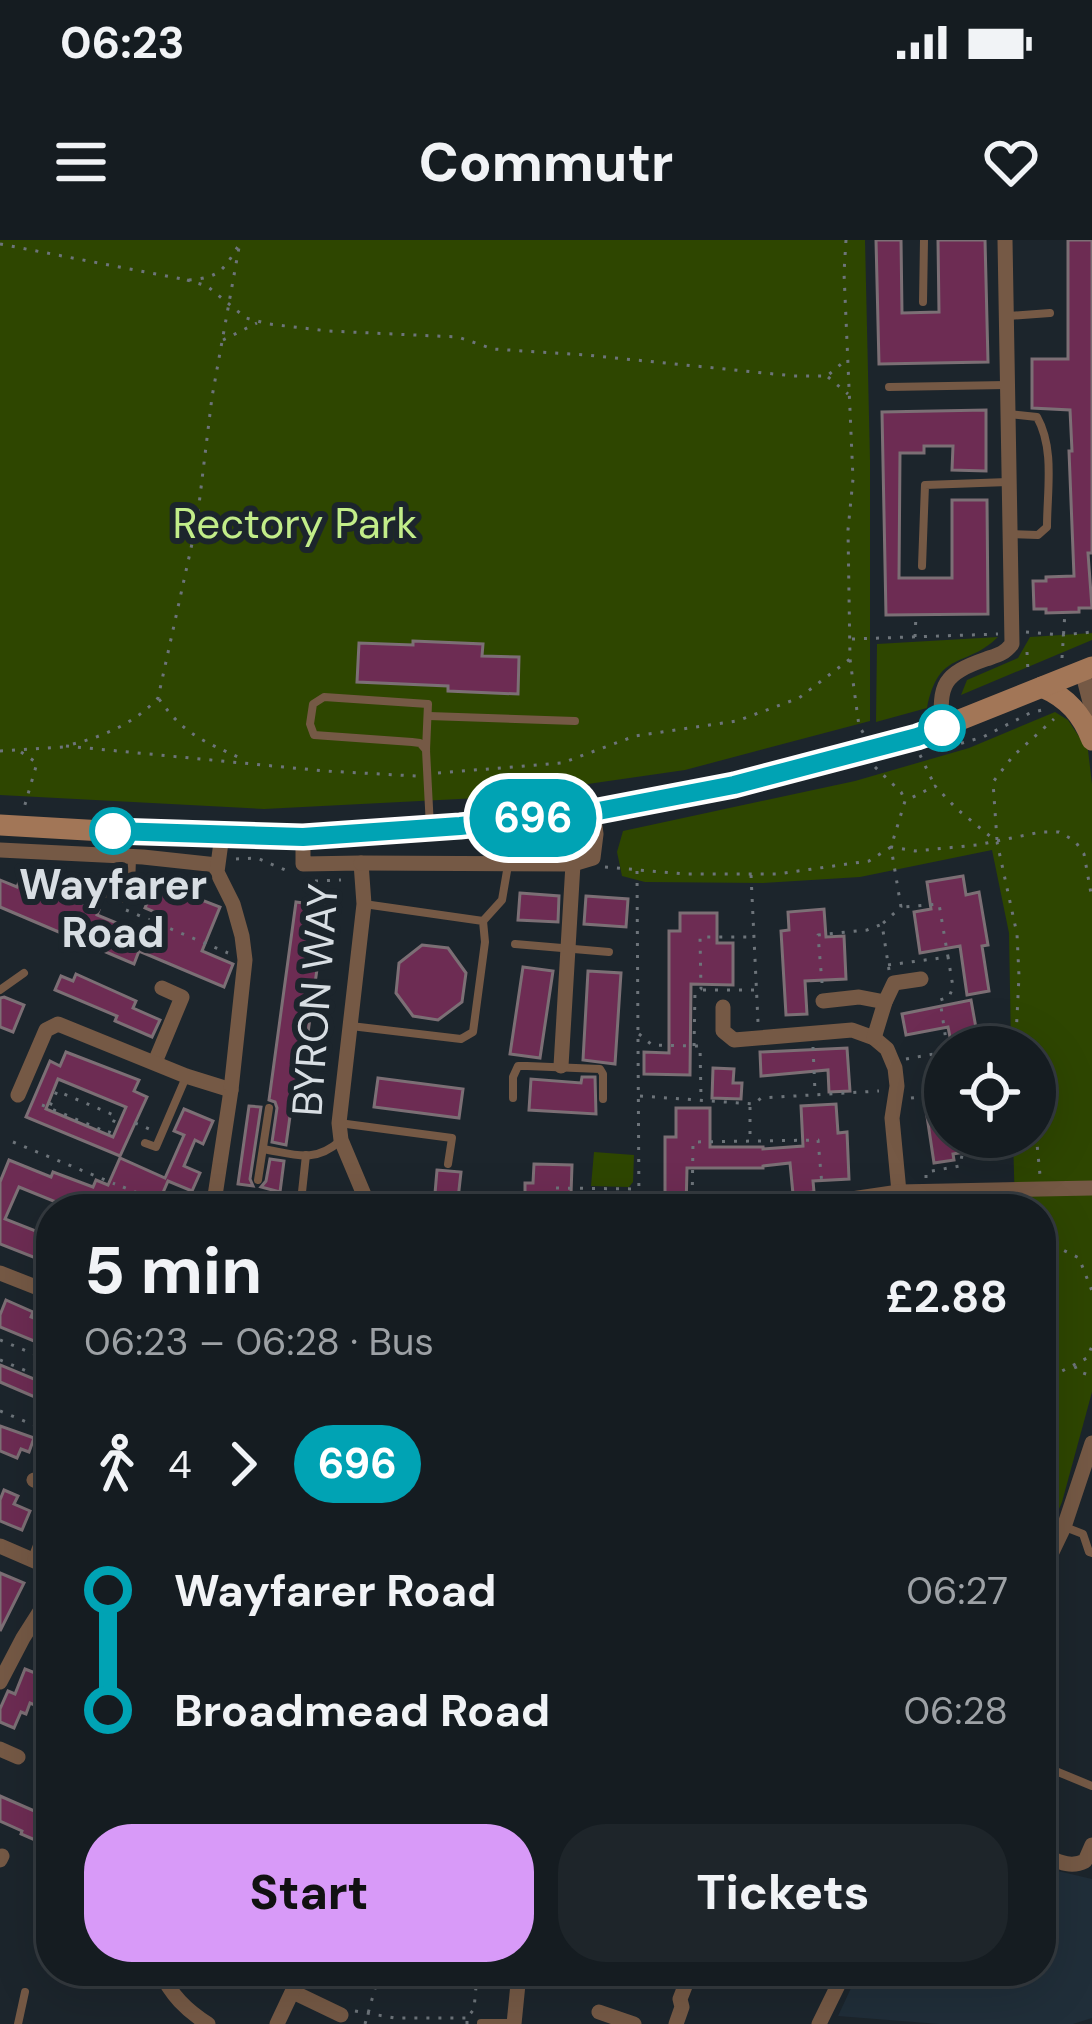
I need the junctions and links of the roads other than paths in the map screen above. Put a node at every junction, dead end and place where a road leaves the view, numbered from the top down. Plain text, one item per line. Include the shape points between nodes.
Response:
1 (924, 240) edge
2 (1005, 240) edge
3 (923, 302) dead end
4 (1050, 313) dead end
5 (1006, 316) junction
6 (1006, 385) junction
7 (889, 387) dead end
8 (1007, 414) junction
9 (1010, 482) junction
10 (1011, 534) junction
11 (922, 566) dead end
12 (1087, 669) edge
13 (1036, 690) junction
14 (1092, 710) edge
15 (429, 716) junction
16 (575, 722) dead end
17 (942, 728) junction
18 (1092, 740) edge
19 (426, 750) junction
20 (593, 812) junction
21 (0, 825) edge
22 (430, 828) junction
23 (222, 835) junction
24 (303, 837) junction
25 (0, 850) edge
26 (132, 857) junction
27 (361, 863) junction
28 (573, 864) junction
29 (508, 865) junction
30 (217, 866) junction
31 (100, 895) road end
32 (364, 904) junction
33 (482, 921) junction
34 (514, 944) dead end
35 (568, 947) junction
36 (609, 952) dead end
37 (24, 973) dead end
38 (920, 979) dead end
39 (162, 988) dead end
40 (0, 990) edge
41 (823, 1001) road end
42 (885, 1002) junction
43 (723, 1006) dead end
44 (350, 1026) junction
45 (874, 1038) junction
46 (155, 1062) junction
47 (561, 1066) junction
48 (186, 1076) junction
49 (231, 1090) junction
50 (18, 1095) dead end
51 (513, 1098) dead end
52 (603, 1099) dead end
53 (269, 1108) dead end
54 (340, 1132) junction
55 (145, 1143) dead end
56 (263, 1149) junction
57 (306, 1156) junction
58 (448, 1164) dead end
59 (258, 1180) dead end
60 (1092, 1188) edge
61 (302, 1192) dead end
62 (899, 1192) junction
63 (215, 1194) edge
64 (364, 1194) edge
65 (885, 1194) edge
66 (906, 1194) edge
67 (988, 1194) edge
68 (0, 1273) edge
69 (36, 1288) edge
70 (1092, 1443) edge
71 (1064, 1527) junction
72 (1056, 1544) edge
73 (0, 1546) edge
74 (1092, 1553) edge
75 (36, 1561) edge
76 (36, 1614) edge
77 (0, 1682) edge
78 (0, 1749) edge
79 (18, 1757) dead end
80 (1056, 1771) edge
81 (1092, 1786) edge
82 (1090, 1858) edge
83 (1056, 1860) edge
84 (168, 1986) edge
85 (296, 1986) edge
86 (518, 1986) edge
87 (685, 1986) edge
88 (838, 1986) edge
89 (25, 1992) dead end
90 (293, 1992) junction
91 (599, 2012) dead end
92 (341, 2014) road end
93 (18, 2024) edge
94 (208, 2024) edge
95 (277, 2024) edge
96 (481, 2024) edge
97 (514, 2024) edge
98 (634, 2024) edge
99 (676, 2024) edge
100 (819, 2024) edge

1 - 3 lane
2 - 5 street
4 - 5 lane
5 - 6 street
6 - 7 lane
6 - 8 street
8 - 9 street
8 - 10 lane via 1037,417 1048,457 1047,527 1038,535
9 - 10 street
9 - 11 lane via 925,485
10 - 17 street via 1012,644 944,686
12 - 13 main road
12 - 14 street
13 - 17 main road
13 - 18 main road via 1072,706
15 - 16 lane
15 - 19 lane
15 - 19 lane via 428,704 324,697 313,704 310,724 314,735 420,743
17 - 20 main road via 734,785
19 - 22 lane
20 - 22 main road
20 - 28 street via 593,858
21 - 23 main road
22 - 24 main road
23 - 24 main road
23 - 30 street
24 - 27 street, BYRON WAY via 302,864
25 - 26 street
26 - 30 street
26 - 31 lane via 122,899
27 - 29 street, BYRON WAY
27 - 32 street, BYRON WAY
28 - 29 street, BYRON WAY
28 - 35 street
29 - 33 lane via 502,900
30 - 49 street via 245,960
32 - 33 lane
32 - 44 street, BYRON WAY
33 - 44 lane via 473,1032 461,1039
34 - 35 lane
35 - 36 lane
35 - 47 street
37 - 40 lane
38 - 42 street via 894,983
39 - 46 street via 182,997
41 - 42 street
42 - 45 street
43 - 45 street via 723,1031 734,1040 852,1030
44 - 54 street, BYRON WAY
45 - 62 street via 892,1062
46 - 48 street
46 - 50 street via 58,1024 46,1030
47 - 51 lane via 518,1066
47 - 52 lane via 600,1069
48 - 49 street
48 - 55 lane via 157,1148
49 - 63 street
53 - 56 lane
54 - 57 lane via 327,1153
54 - 58 lane via 452,1138
54 - 64 street, BYRON WAY
56 - 57 lane
56 - 59 lane
57 - 61 lane
60 - 67 street
62 - 65 street
62 - 66 street
68 - 69 street
70 - 71 street
71 - 72 street
71 - 74 lane via 1083,1534
73 - 75 street
76 - 77 street
78 - 79 street
80 - 81 lane
82 - 83 street
84 - 94 street
85 - 90 street
86 - 97 street
87 - 99 street
88 - 100 street
89 - 93 lane
90 - 92 street
90 - 95 street
91 - 98 street
96 - 97 lane

